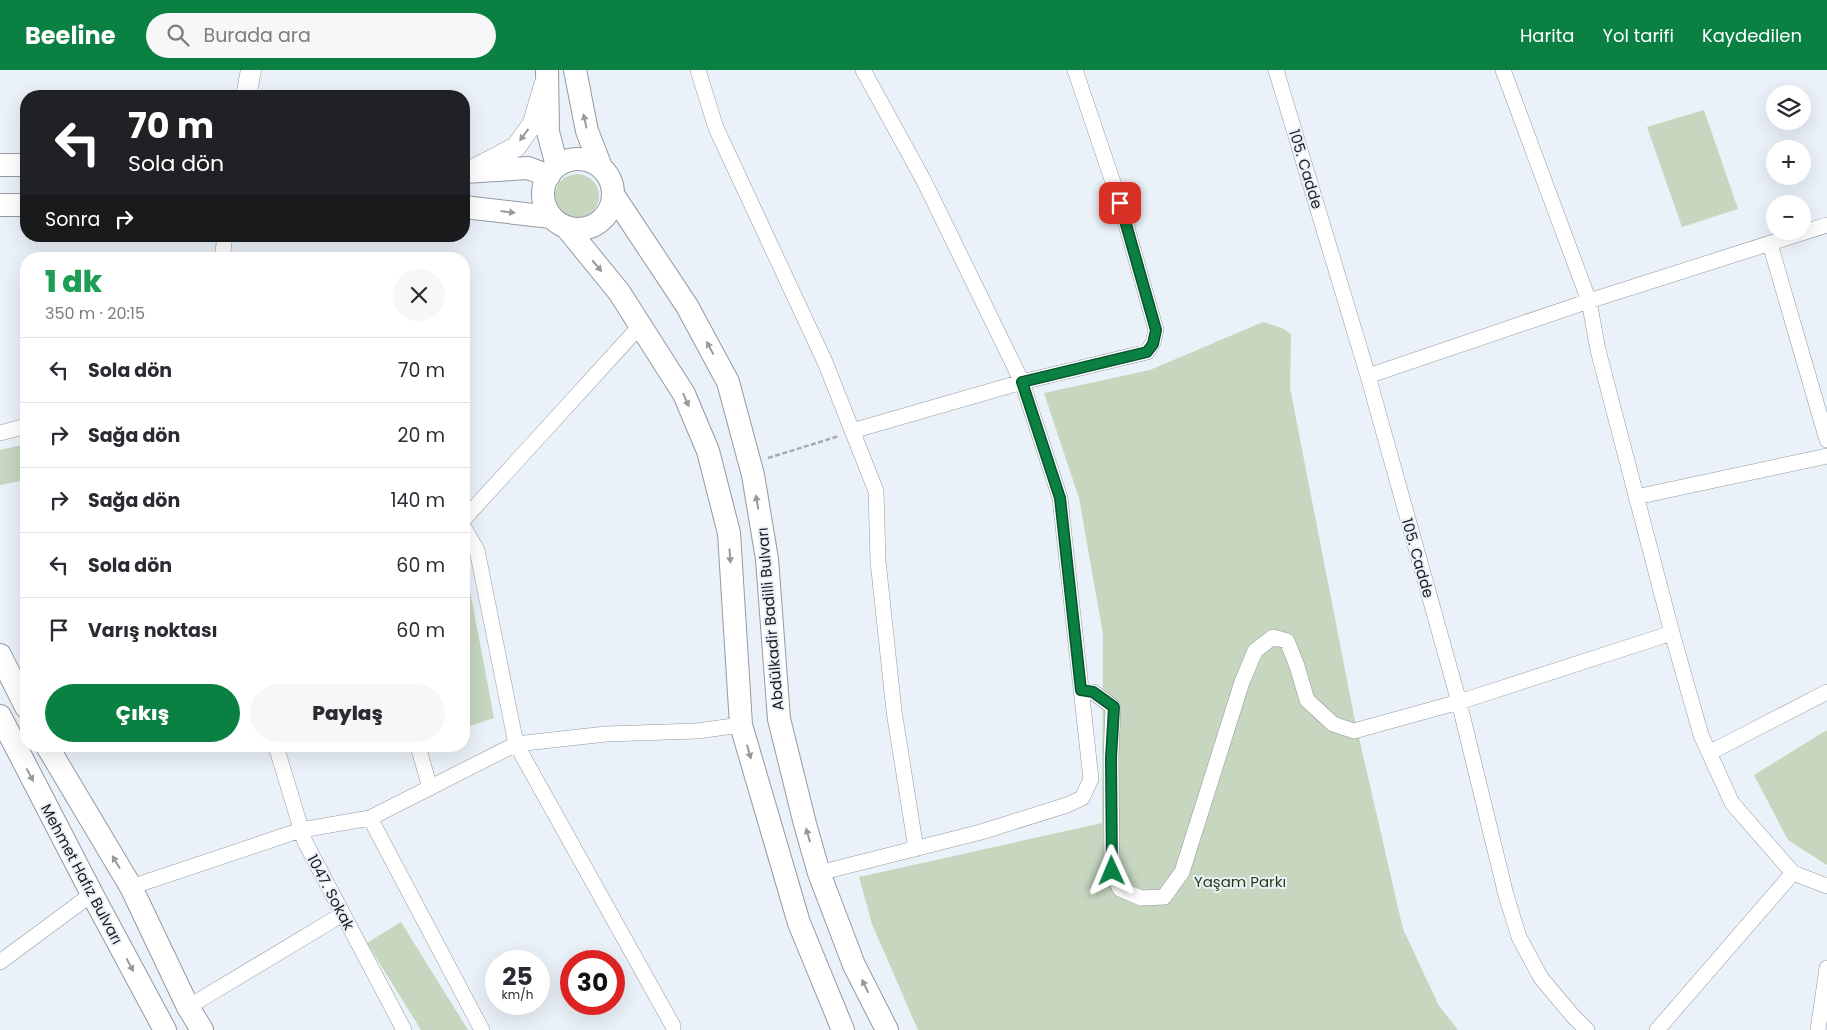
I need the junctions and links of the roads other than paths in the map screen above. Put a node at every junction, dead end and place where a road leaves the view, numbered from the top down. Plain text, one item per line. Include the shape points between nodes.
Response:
1 (251, 70) edge
2 (575, 70) edge
3 (698, 70) edge
4 (863, 70) edge
5 (1075, 70) edge
6 (1276, 70) edge
7 (1503, 70) edge
8 (547, 72) edge
9 (247, 90) edge
10 (0, 165) edge
11 (20, 165) edge
12 (601, 167) junction
13 (470, 170) edge
14 (470, 171) edge
15 (553, 171) junction
16 (614, 196) junction
17 (0, 205) edge
18 (20, 205) edge
19 (470, 208) edge
20 (559, 222) junction
21 (1827, 225) edge
22 (1770, 244) junction
23 (1589, 301) junction
24 (640, 326) junction
25 (1368, 376) junction
26 (1022, 382) junction
27 (20, 428) edge
28 (852, 431) junction
29 (0, 433) edge
30 (1827, 440) edge
31 (1827, 456) edge
32 (1636, 497) junction
33 (470, 512) edge
34 (470, 538) edge
35 (1672, 633) junction
36 (0, 655) edge
37 (1081, 690) junction
38 (1827, 692) edge
39 (20, 695) edge
40 (1459, 702) junction
41 (0, 718) edge
42 (741, 725) junction
43 (516, 744) junction
44 (52, 752) edge
45 (278, 752) edge
46 (420, 752) edge
47 (1709, 753) junction
48 (430, 788) junction
49 (370, 818) junction
50 (301, 830) junction
51 (916, 848) junction
52 (1793, 872) junction
53 (819, 873) junction
54 (1827, 886) edge
55 (131, 887) junction
56 (92, 894) junction
57 (343, 914) junction
58 (0, 962) edge
59 (1827, 968) edge
60 (188, 1007) junction
61 (165, 1030) edge
62 (202, 1030) edge
63 (404, 1030) edge
64 (482, 1030) edge
65 (673, 1030) edge
66 (843, 1030) edge
67 (887, 1030) edge
68 (1587, 1030) edge
69 (1657, 1030) edge
70 (1818, 1030) edge

1 - 9 street
12 -> 2 main road via 587,131
3 - 28 street via 716,128 825,362
4 - 26 street via 924,181
5 - 26 street via 1120,203 1156,330 1153,344 1147,352
6 - 25 street, 105. Cadde
7 - 23 street
8 -> 13 street via 533,124 516,147
8 - 15 main road via 548,132
10 - 11 main road
12 - 15 main road via 584,160 565,162
12 - 16 main road via 608,175
14 - 15 main road via 528,168
15 - 20 main road via 544,192 547,209
16 - 20 main road via 606,216 598,224 577,230
53 -> 16 main road, Abdülkadir Badilli Bulvarı via 779,719 767,559 750,464 728,382 687,306
17 - 18 main road
19 -> 20 main road
20 -> 24 main road via 619,292
21 - 22 street
22 - 23 street
22 - 30 street
23 - 25 street
23 - 32 street via 1598,350
24 - 33 street
24 -> 42 main road via 684,394 708,451 729,533
25 - 40 street, 105. Cadde
26 - 28 street
26 - 37 street via 1060,498
27 - 29 street
28 - 51 street via 876,491 878,561 894,711
31 - 32 street
32 - 35 street
34 - 43 street via 477,550
35 - 40 street
35 - 47 street
36 - 39 main road
37 - 40 street via 1093,692 1114,707 1112,871 1120,889 1140,898 1164,898 1182,872 1242,682 1255,651 1273,637 1287,641 1307,700 1333,724 1354,731
37 - 51 street via 1091,779 1082,798 981,832
38 - 47 street
40 - 68 street, 105. Cadde via 1519,937 1541,978
41 -> 56 main road, Mehmet Hafız Bulvarı
42 - 43 street
42 -> 66 main road via 800,923
43 - 48 street
43 - 65 street via 674,1026
55 -> 44 main road
45 - 50 street, 1047. Sokak
46 - 48 street
47 - 52 street via 1732,804
48 - 49 street
49 - 50 street
49 - 64 street
50 - 55 street
50 - 57 street, 1047. Sokak
51 - 53 street
52 - 54 street
52 - 69 street
67 -> 53 main road, Abdülkadir Badilli Bulvarı via 854,965
55 - 60 main road
56 - 58 street
56 -> 61 main road, Mehmet Hafız Bulvarı
57 - 60 street
57 - 63 street, 1047. Sokak
59 - 70 street
60 - 62 main road

